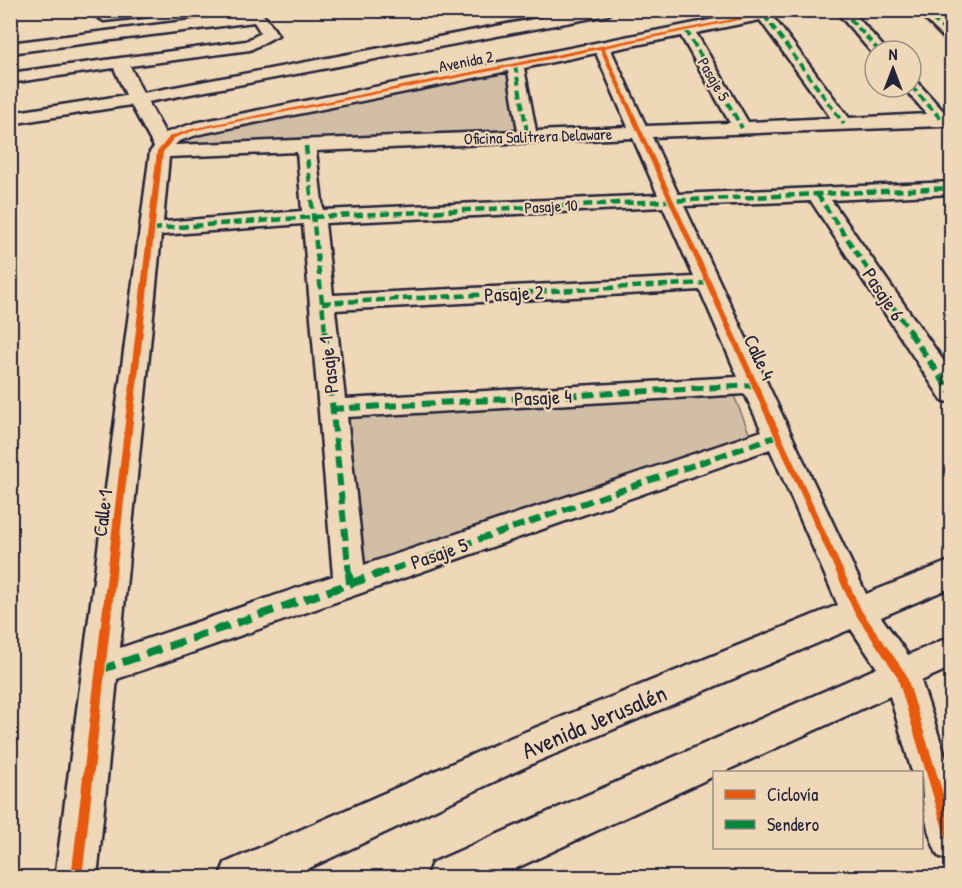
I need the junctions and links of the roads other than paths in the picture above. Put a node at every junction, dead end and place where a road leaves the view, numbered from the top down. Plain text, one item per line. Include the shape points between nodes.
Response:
1 (92, 10) edge
2 (152, 10) edge
3 (608, 10) edge
4 (785, 10) edge
5 (842, 10) edge
6 (923, 10) edge
7 (252, 14) edge
8 (764, 15) junction
9 (686, 30) junction
10 (951, 37) edge
11 (868, 39) edge
12 (601, 47) junction
13 (10, 48) edge
14 (120, 62) junction
15 (515, 65) junction
16 (10, 78) edge
17 (923, 97) edge
18 (137, 99) junction
19 (10, 119) edge
20 (947, 120) edge
21 (844, 124) junction
22 (742, 128) junction
23 (638, 132) junction
24 (528, 137) junction
25 (306, 146) junction
26 (162, 149) junction
27 (951, 188) edge
28 (817, 194) junction
29 (670, 201) junction
30 (313, 217) junction
31 (152, 229) junction
32 (707, 283) junction
33 (322, 303) junction
34 (754, 385) junction
35 (951, 394) edge
36 (332, 409) junction
37 (778, 436) junction
38 (951, 573) edge
39 (350, 584) junction
40 (858, 612) junction
41 (951, 651) edge
42 (100, 670) junction
43 (901, 674) junction
44 (950, 833) edge
45 (76, 878) edge
46 (240, 878) edge
47 (447, 878) edge

1 - 2 street via 104,15
3 - 18 street
4 - 8 street, Avenida 2
5 - 11 street
6 - 10 street
7 - 13 street
7 - 14 street via 270,35 260,42
8 - 9 street, Avenida 2
8 - 21 street
9 - 12 street, Avenida 2
9 - 22 street, Pasaje 5
12 - 15 street, Avenida 2
12 - 23 street, Calle 4
14 - 16 street
14 - 18 street
15 - 24 street
15 - 26 street, Avenida 2 via 195,129 172,137
17 - 20 street
18 - 19 street
18 - 26 street
20 - 21 street, Oficina Salitrera Delaware
21 - 22 street, Oficina Salitrera Delaware
22 - 23 street, Oficina Salitrera Delaware
23 - 24 street, Oficina Salitrera Delaware
23 - 29 street, Calle 4
24 - 25 street, Oficina Salitrera Delaware
25 - 26 street, Oficina Salitrera Delaware
25 - 30 street, Pasaje 1
26 - 31 street, Calle 1
27 - 28 street, Pasaje 10
28 - 29 street, Pasaje 10
28 - 35 street, Pasaje 6
29 - 30 street, Pasaje 10
29 - 32 street, Calle 4
30 - 31 street, Pasaje 10
30 - 33 street, Pasaje 1
31 - 42 street, Calle 1
32 - 33 street, Pasaje 2
32 - 34 street, Calle 4
33 - 36 street, Pasaje 1
34 - 36 street, Pasaje 4
34 - 37 street, Calle 4
36 - 39 street, Pasaje 1
37 - 39 street, Pasaje 5
37 - 40 street, Calle 4
38 - 40 street, Avenida Jerusalén
39 - 42 street, Pasaje 5
40 - 43 street, Calle 4
40 - 46 street, Avenida Jerusalén via 523,750
41 - 43 street
42 - 45 street, Calle 1
43 - 44 street, Calle 4
43 - 47 street

